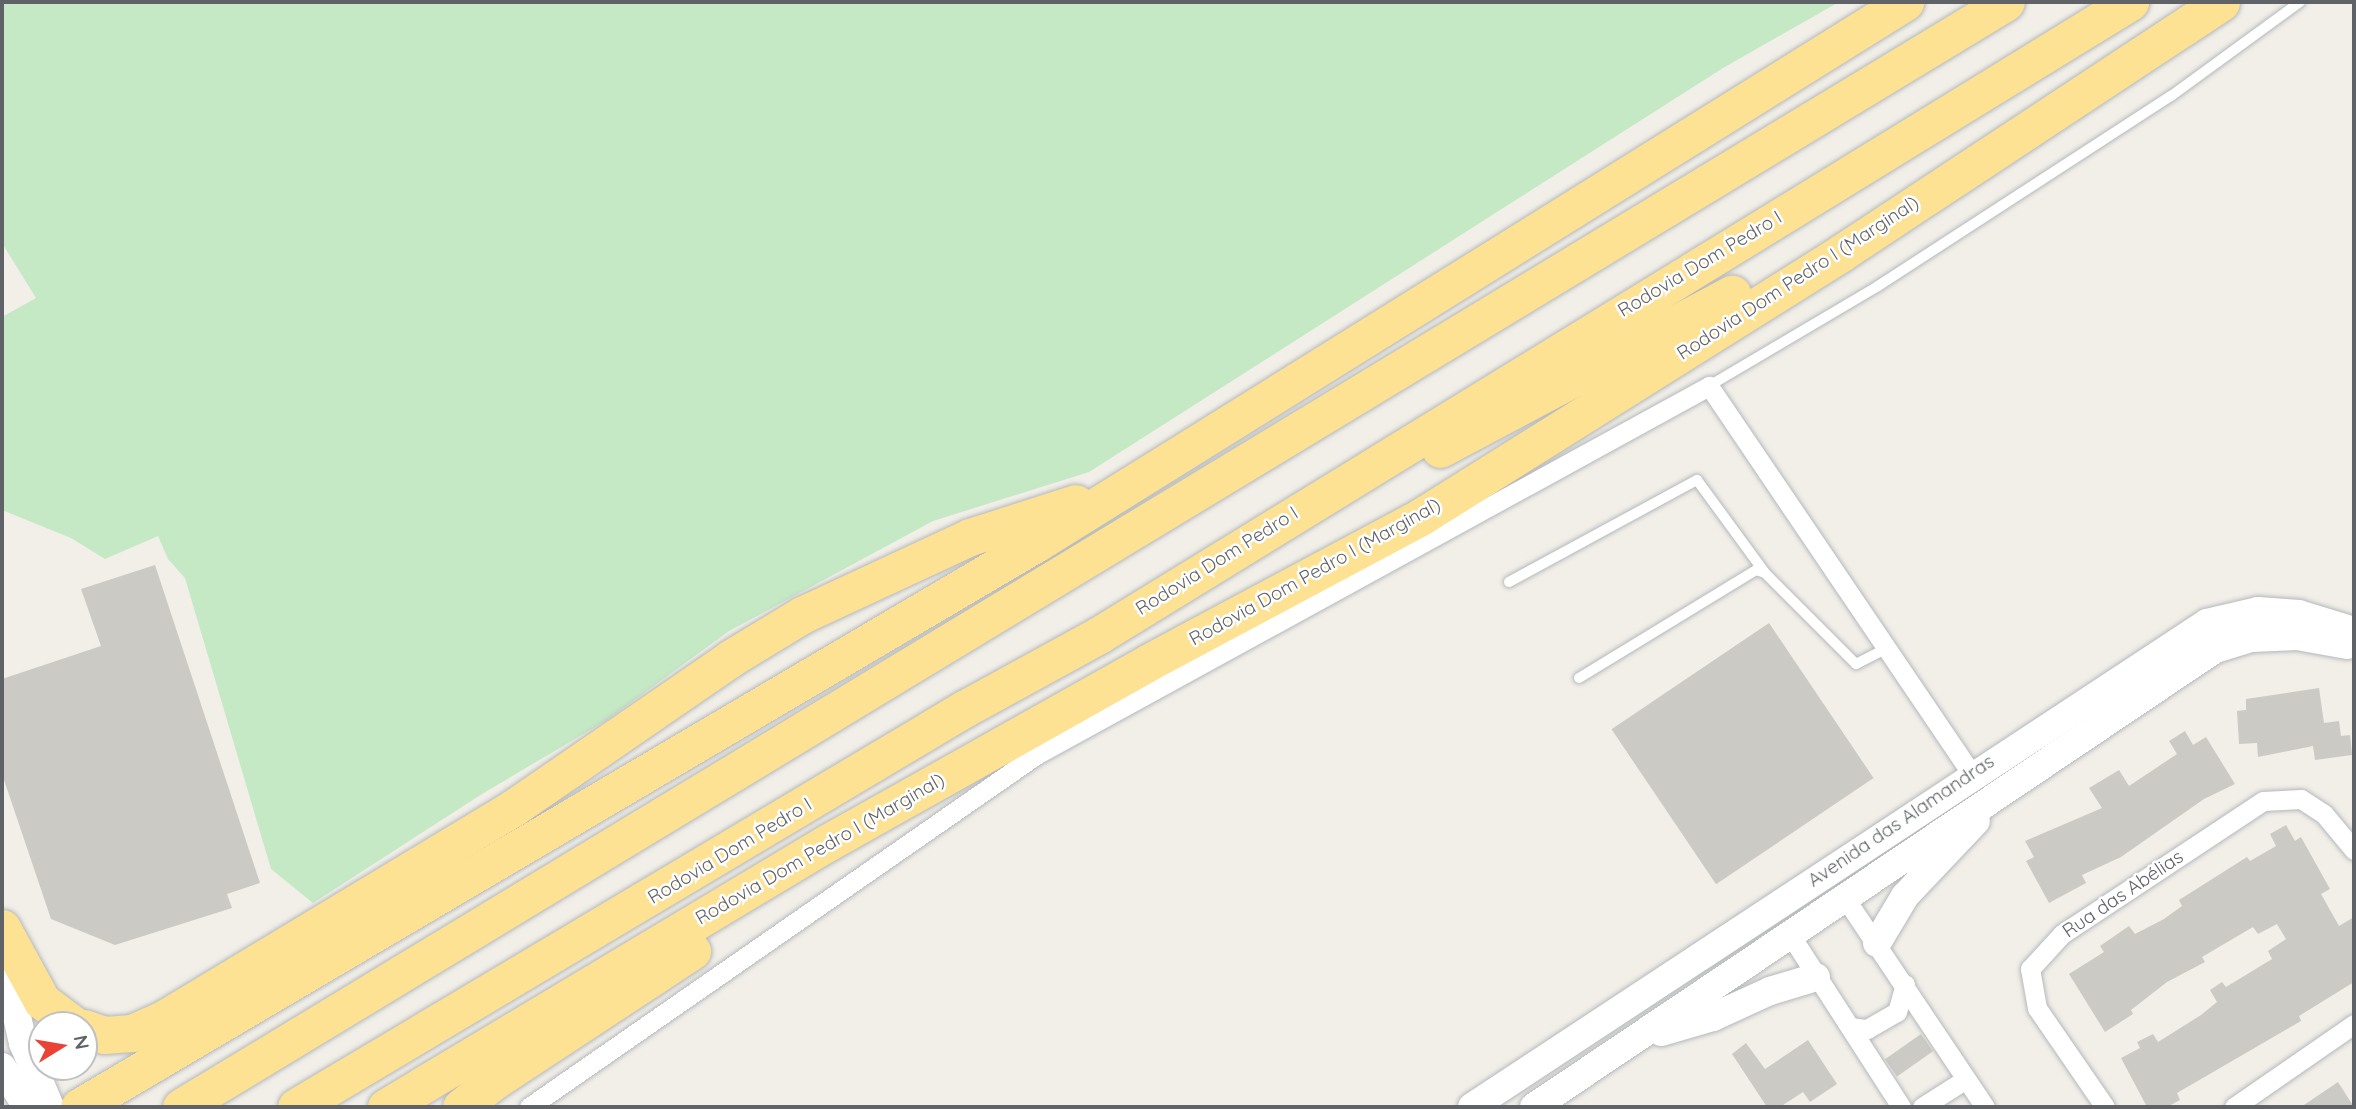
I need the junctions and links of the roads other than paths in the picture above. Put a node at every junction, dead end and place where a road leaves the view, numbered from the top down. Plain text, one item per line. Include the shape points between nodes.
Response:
1 (1905, 2) edge
2 (2006, 2) edge
3 (2130, 2) edge
4 (2221, 2) edge
5 (2300, 2) edge
6 (1858, 30) junction
7 (2027, 128) junction
8 (1521, 296) junction
9 (1709, 386) junction
10 (1117, 491) junction
11 (1765, 573) junction
12 (1509, 582) dead end
13 (1164, 594) junction
14 (2354, 631) edge
15 (2354, 647) edge
16 (1886, 649) junction
17 (1578, 678) dead end
18 (953, 772) junction
19 (1972, 774) junction
20 (1980, 809) junction
21 (2354, 850) edge
22 (1845, 898) junction
23 (2, 928) edge
24 (1791, 936) junction
25 (1877, 943) junction
26 (2, 950) edge
27 (1816, 977) junction
28 (1905, 984) junction
29 (55, 1011) edge
30 (2354, 1024) edge
31 (1850, 1027) junction
32 (98, 1033) edge
33 (1638, 1038) junction
34 (2, 1067) edge
35 (1966, 1079) junction
36 (1514, 1095) edge
37 (88, 1102) edge
38 (2239, 1106) edge
39 (27, 1107) edge
40 (50, 1107) edge
41 (181, 1107) edge
42 (296, 1107) edge
43 (386, 1107) edge
44 (461, 1107) edge
45 (529, 1107) edge
46 (1472, 1107) edge
47 (1534, 1107) edge
48 (1901, 1107) edge
49 (1922, 1107) edge
50 (1985, 1107) edge
51 (2105, 1107) edge

1 - 6 highway
2 - 8 highway
3 - 13 highway, Rodovia Dom Pedro I
4 - 7 highway, Rodovia Dom Pedro I (Marginal)
5 - 9 lane via 2160,104 1878,286
6 - 8 highway via 1716,151
6 - 10 highway
7 - 13 highway via 1676,325
7 - 18 highway, Rodovia Dom Pedro I (Marginal) via 1841,253 1422,516
8 - 41 highway via 1311,419
9 - 16 street
9 - 45 street via 1036,755
10 - 32 highway via 970,537 802,615 731,657 513,808 165,1018 132,1033
10 - 37 highway via 1037,543
11 - 12 lane via 1697,480
11 - 16 lane via 1856,664
11 - 17 lane via 1756,570
13 - 42 highway, Rodovia Dom Pedro I
14 - 19 street, Avenida das Alamandras via 2299,614 2258,611 2217,618 2165,646
15 - 20 street, Avenida das Alamandras via 2297,636 2230,642
16 - 19 street
18 - 43 highway, Rodovia Dom Pedro I (Marginal)
18 - 44 highway
19 - 20 street
19 - 36 street, Avenida das Alamandras
20 - 22 street, Avenida das Alamandras
20 - 25 street via 1975,824 1905,896
21 - 51 street, Rua das Abélias via 2324,814 2301,799 2263,801 2062,934 2030,969 2037,1008
22 - 24 street, Avenida das Alamandras
22 - 25 street
23 - 29 highway via 42,1001
24 - 27 street
24 - 33 street, Avenida das Alamandras
25 - 28 street
26 - 40 street via 23,1043
27 - 31 street
27 - 33 street via 1770,991 1713,1017
28 - 31 street via 1898,1012 1867,1029
28 - 35 street
30 - 38 street
31 - 48 street
33 - 47 street, Avenida das Alamandras
34 - 39 street
35 - 49 street
35 - 50 street
36 - 46 street, Avenida das Alamandras

